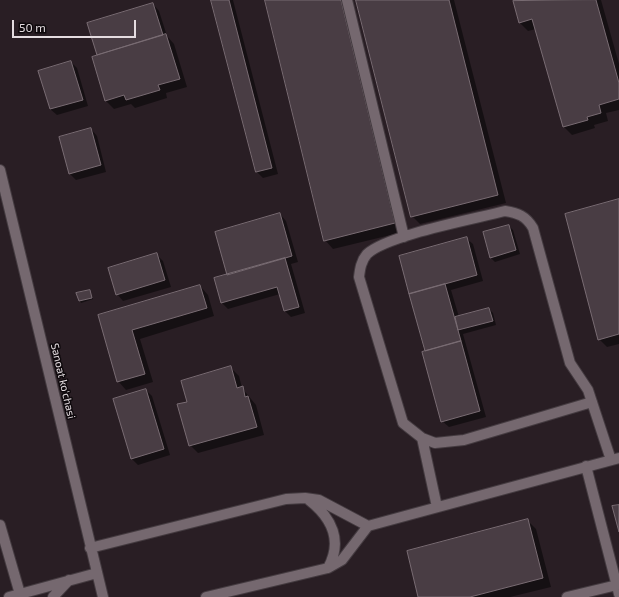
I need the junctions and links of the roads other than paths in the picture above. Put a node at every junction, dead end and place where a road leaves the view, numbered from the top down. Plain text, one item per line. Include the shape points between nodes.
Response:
1 (347, 0) edge
2 (0, 170) edge
3 (404, 237) junction
4 (592, 402) junction
5 (422, 438) junction
6 (615, 459) edge
7 (586, 466) junction
8 (305, 498) junction
9 (437, 507) junction
10 (0, 525) edge
11 (368, 526) junction
12 (90, 548) junction
13 (328, 568) junction
14 (97, 573) junction
15 (68, 580) junction
16 (618, 590) edge
17 (20, 594) junction
18 (9, 597) edge
19 (53, 597) edge
20 (103, 597) edge
21 (206, 597) edge
22 (567, 597) edge

1 - 3 street
2 - 12 street, Sanoat ko'chasi
3 - 4 street via 505,211 516,212 528,220 533,228 570,364 588,390
3 - 5 street via 390,240 366,255 359,277 403,423
4 - 5 street via 464,440 435,442
4 - 6 street
5 - 9 street
6 - 7 street
7 - 9 street
7 - 16 street
8 - 11 street via 319,500
8 - 12 street via 286,499
8 - 13 street via 320,509 331,523 335,542 334,557
9 - 11 street
10 - 17 street
11 - 13 street via 342,560
12 - 14 street, Sanoat ko'chasi
13 - 21 street
14 - 15 street
14 - 20 street, Sanoat ko'chasi
15 - 17 street
15 - 19 street
16 - 22 street
17 - 18 street

